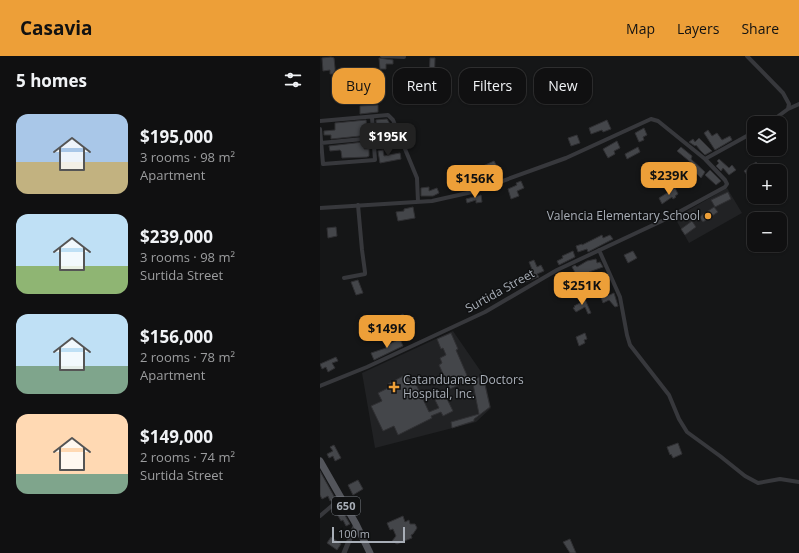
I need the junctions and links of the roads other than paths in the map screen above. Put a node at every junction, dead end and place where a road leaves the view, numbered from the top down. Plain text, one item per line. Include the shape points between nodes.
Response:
1 (382, 56) edge
2 (747, 56) edge
3 (404, 57) edge
4 (799, 104) edge
5 (788, 109) junction
6 (778, 116) edge
7 (372, 117) junction
8 (320, 121) edge
9 (320, 129) edge
10 (747, 136) edge
11 (373, 138) junction
12 (321, 143) junction
13 (321, 157) edge
14 (705, 159) junction
15 (418, 202) junction
16 (358, 205) junction
17 (320, 208) edge
18 (599, 250) junction
19 (344, 278) dead end
20 (320, 386) edge
21 (320, 461) edge
22 (799, 482) edge
23 (341, 498) junction
24 (320, 516) edge
25 (356, 524) junction
26 (344, 553) edge
27 (370, 553) edge

1 - 3 street
2 - 5 street via 783,93 789,104
4 - 5 street
5 - 6 street
7 - 8 street
7 - 11 street
7 - 15 street via 388,115 393,120 417,178
9 - 12 street
10 - 14 street
11 - 12 street
11 - 13 street via 375,160 323,164
12 - 13 street
14 - 15 street via 658,121 651,119 566,158 479,190
14 - 18 street, Surtida Street via 728,184 725,187 686,209
15 - 16 street
16 - 17 street
16 - 19 street via 366,272
18 - 20 street, Surtida Street via 547,276 485,312
18 - 22 street via 620,297 630,346 669,395 678,419 687,432 758,483 780,479
21 - 23 main road, 650
23 - 24 street
23 - 25 main road, 650
25 - 26 street
25 - 27 main road, 650

